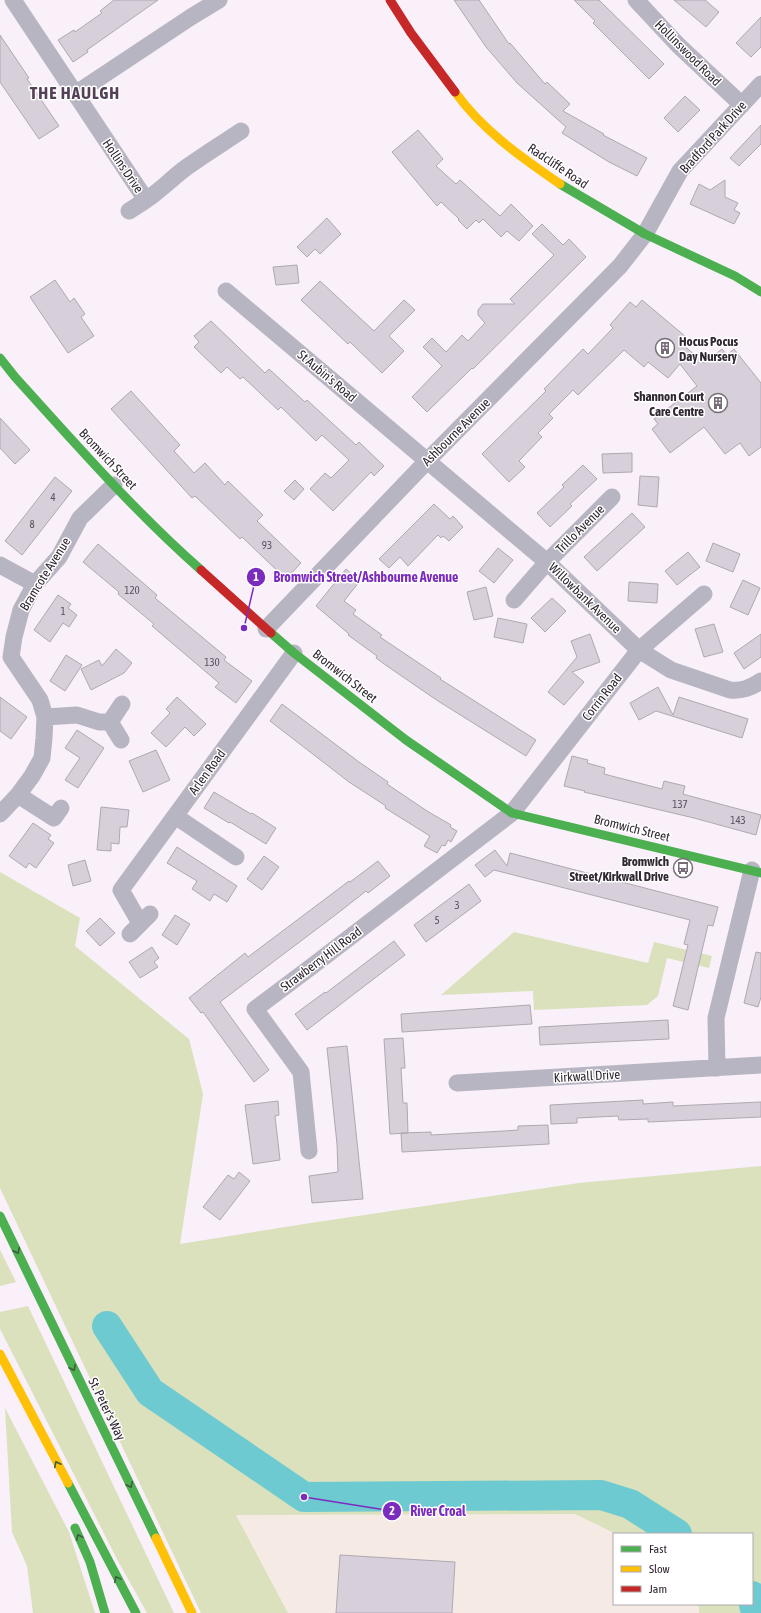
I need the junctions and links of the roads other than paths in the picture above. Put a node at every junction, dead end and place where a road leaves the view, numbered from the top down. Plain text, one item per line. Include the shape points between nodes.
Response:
1 (13, 0) edge
2 (219, 0) edge
3 (390, 0) edge
4 (636, 0) edge
5 (761, 84) edge
6 (75, 94) junction
7 (742, 105) junction
8 (242, 131) dead end
9 (146, 200) junction
10 (129, 211) dead end
11 (645, 234) junction
12 (226, 291) dead end
13 (761, 292) edge
14 (0, 358) edge
15 (428, 460) junction
16 (114, 485) junction
17 (612, 497) dead end
18 (547, 562) junction
19 (0, 565) edge
20 (36, 584) junction
21 (704, 594) dead end
22 (514, 600) dead end
23 (266, 629) junction
24 (639, 650) junction
25 (294, 653) junction
26 (6, 660) edge
27 (761, 681) edge
28 (122, 704) dead end
29 (45, 717) junction
30 (110, 722) junction
31 (121, 740) dead end
32 (18, 795) junction
33 (61, 808) dead end
34 (512, 813) junction
35 (0, 814) edge
36 (175, 816) junction
37 (236, 857) dead end
38 (756, 871) edge
39 (140, 924) dead end
40 (761, 1065) edge
41 (717, 1068) junction
42 (457, 1083) dead end
43 (309, 1151) dead end
44 (0, 1216) edge
45 (0, 1354) edge
46 (0, 1364) edge
47 (32, 1435) dead end
48 (71, 1520) dead end
49 (105, 1613) edge
50 (136, 1613) edge
51 (192, 1613) edge

1 - 6 street, Hollins Drive
2 - 6 street
3 - 11 main road, Radcliffe Road via 455,92 488,130 534,167 570,191
4 - 7 street, Hollinswood Road via 678,46
5 - 7 street, Bradford Park Drive
6 - 9 street, Hollins Drive
7 - 11 street, Bradford Park Drive via 680,171
8 - 9 street, Hollins Drive via 188,167
9 - 10 street
11 - 13 main road, Radcliffe Road via 735,276
11 - 15 street, Ashbourne Avenue via 609,278
12 - 15 street, St Aubin's Road
14 - 16 main road, Bromwich Street via 14,377
15 - 18 street, Willowbank Avenue
15 - 23 street, Ashbourne Avenue
16 - 20 street, Bramcote Avenue via 80,518 59,557
16 - 23 main road, Bromwich Street via 176,548
17 - 18 street, Trillo Avenue
18 - 22 street, Trillo Avenue
18 - 24 street, Willowbank Avenue
19 - 20 street
20 - 26 street, Bramcote Avenue via 21,610
21 - 24 street, Corrin Road
23 - 25 main road, Bromwich Street
24 - 27 street, Willowbank Avenue via 671,670 730,690 748,689
24 - 34 street, Corrin Road
25 - 34 main road, Bromwich Street via 406,740
25 - 36 street, Arlen Road
26 - 29 street, Bramcote Avenue via 40,700
28 - 30 street
29 - 30 street via 77,715 98,722
29 - 32 street, Bramcote Avenue via 42,758
30 - 31 street
32 - 33 street via 54,818
32 - 35 street, Bramcote Avenue
34 - 38 main road, Bromwich Street
34 - 43 street, Strawberry Hill Road via 254,1009 301,1072
36 - 37 street
36 - 39 street, Arlen Road via 121,890
38 - 41 street via 716,1018
40 - 41 street, Kirkwall Drive
41 - 42 street, Kirkwall Drive
44 -> 51 main road, St. Peter's Way
50 -> 45 main road
46 - 47 main road
49 -> 48 main road via 90,1562

